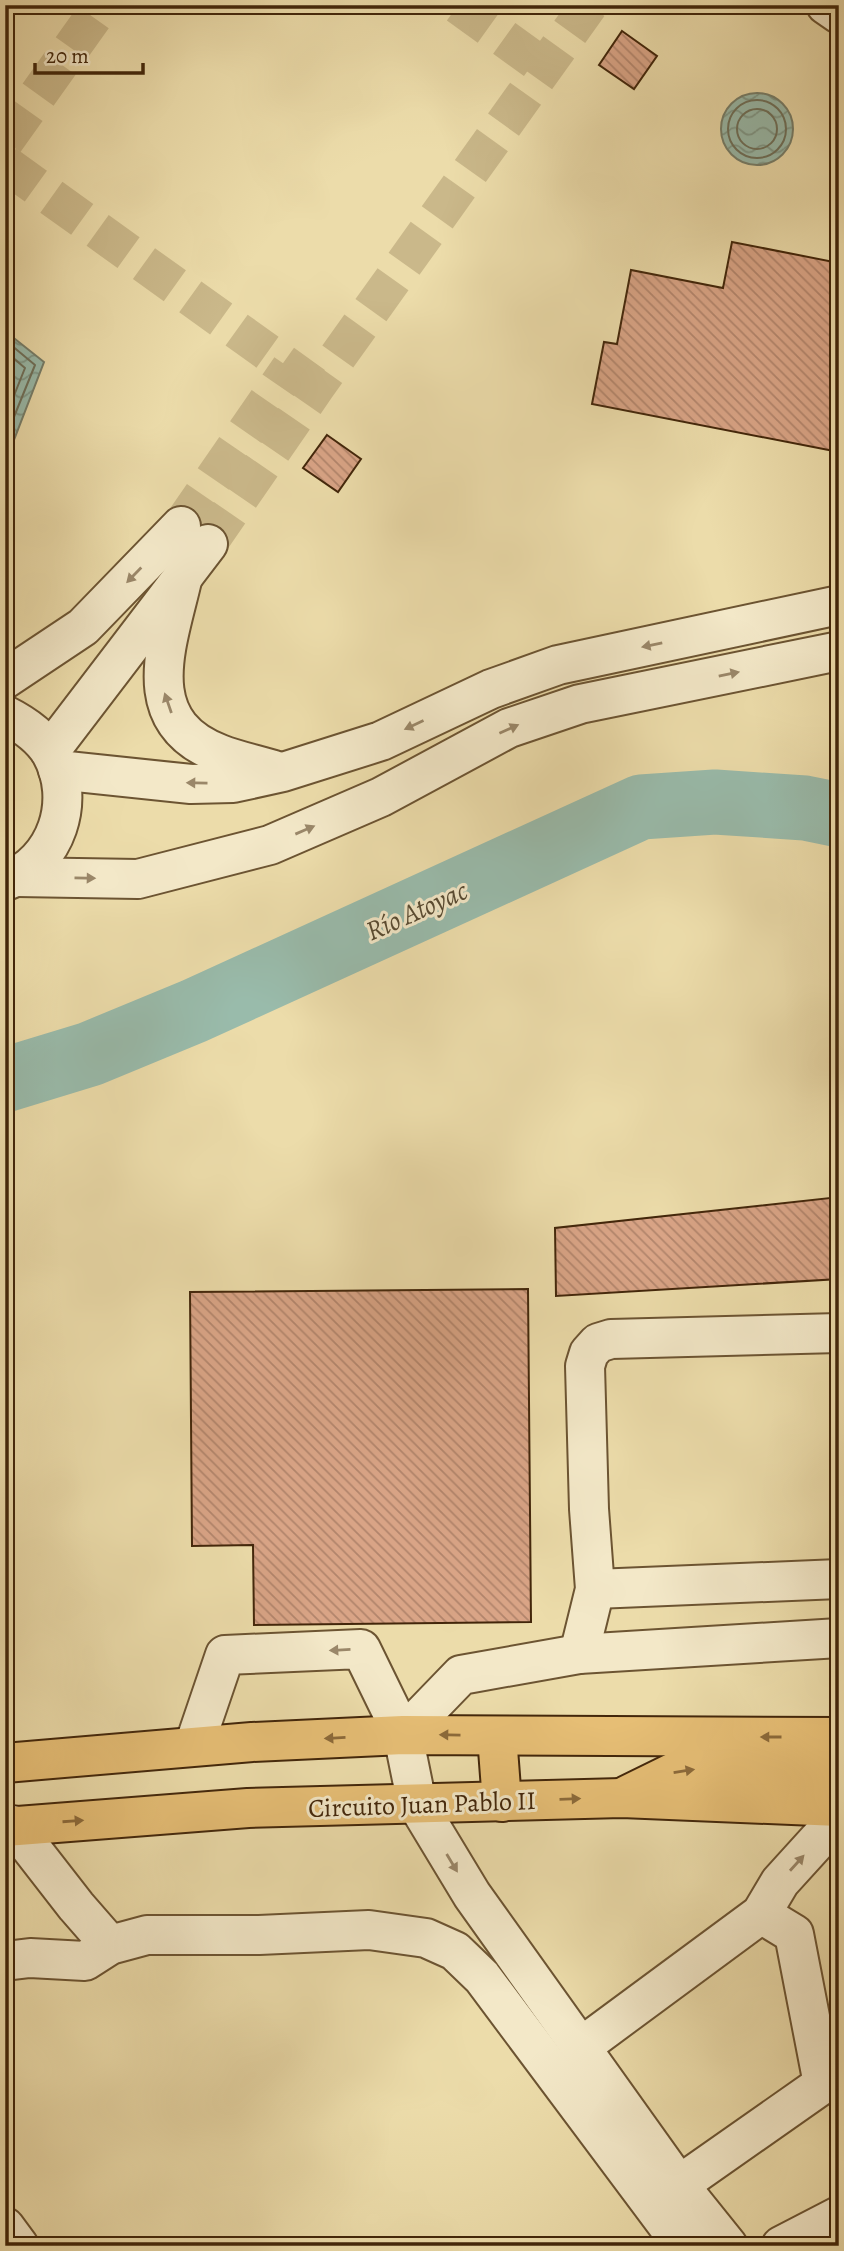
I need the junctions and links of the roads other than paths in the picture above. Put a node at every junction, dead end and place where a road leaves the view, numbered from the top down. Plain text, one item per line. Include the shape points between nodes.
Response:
1 (826, 5) edge
2 (839, 14) edge
3 (183, 576) junction
4 (839, 606) edge
5 (839, 652) edge
6 (5, 679) edge
7 (5, 715) edge
8 (54, 761) junction
9 (282, 772) junction
10 (11, 880) edge
11 (839, 1333) edge
12 (839, 1579) edge
13 (595, 1589) junction
14 (839, 1638) edge
15 (579, 1654) junction
16 (403, 1735) junction
17 (498, 1736) junction
18 (839, 1737) edge
19 (194, 1746) junction
20 (5, 1763) edge
21 (839, 1771) edge
22 (622, 1798) junction
23 (502, 1802) junction
24 (417, 1804) junction
25 (839, 1807) edge
26 (839, 1817) edge
27 (9, 1826) edge
28 (761, 1914) junction
29 (110, 1945) junction
30 (5, 1961) edge
31 (581, 2047) junction
32 (679, 2185) junction
33 (839, 2216) edge
34 (5, 2227) edge
35 (19, 2246) edge
36 (683, 2246) edge
37 (728, 2246) edge
38 (781, 2246) edge

1 - 2 street
3 -> 6 street via 195,535 83,627
3 - 8 street
9 -> 3 street via 198,743 180,729 168,706 163,662
4 -> 9 street via 558,665 492,689 381,741
10 -> 5 street via 138,879 270,845 381,797 509,728 580,704
7 - 8 street via 31,729
9 -> 8 street via 233,783 191,783
8 - 10 street via 63,790 57,831 34,865
11 - 13 street via 598,1343 585,1366
12 - 13 street
13 - 15 street
14 - 15 street
15 - 16 street via 461,1675
17 -> 16 main road
16 -> 19 main road
16 -> 19 street via 361,1649 225,1655
16 - 24 street
18 -> 17 main road
17 - 23 main road
19 - 20 main road
22 -> 21 main road via 680,1769
23 -> 22 main road, Circuito Juan Pablo II
22 - 25 main road, Circuito Juan Pablo II
23 - 24 main road, Circuito Juan Pablo II
27 -> 24 main road, Circuito Juan Pablo II via 248,1808
24 -> 31 street via 472,1895
28 -> 26 street via 780,1882
27 - 29 street
28 - 31 street
28 - 32 street via 794,1934 823,2084
29 - 30 street via 85,1961
29 - 36 street via 147,1936 369,1930 426,1938 455,1951 482,1977
31 - 32 street
32 - 37 street
33 - 38 street
34 - 35 street

